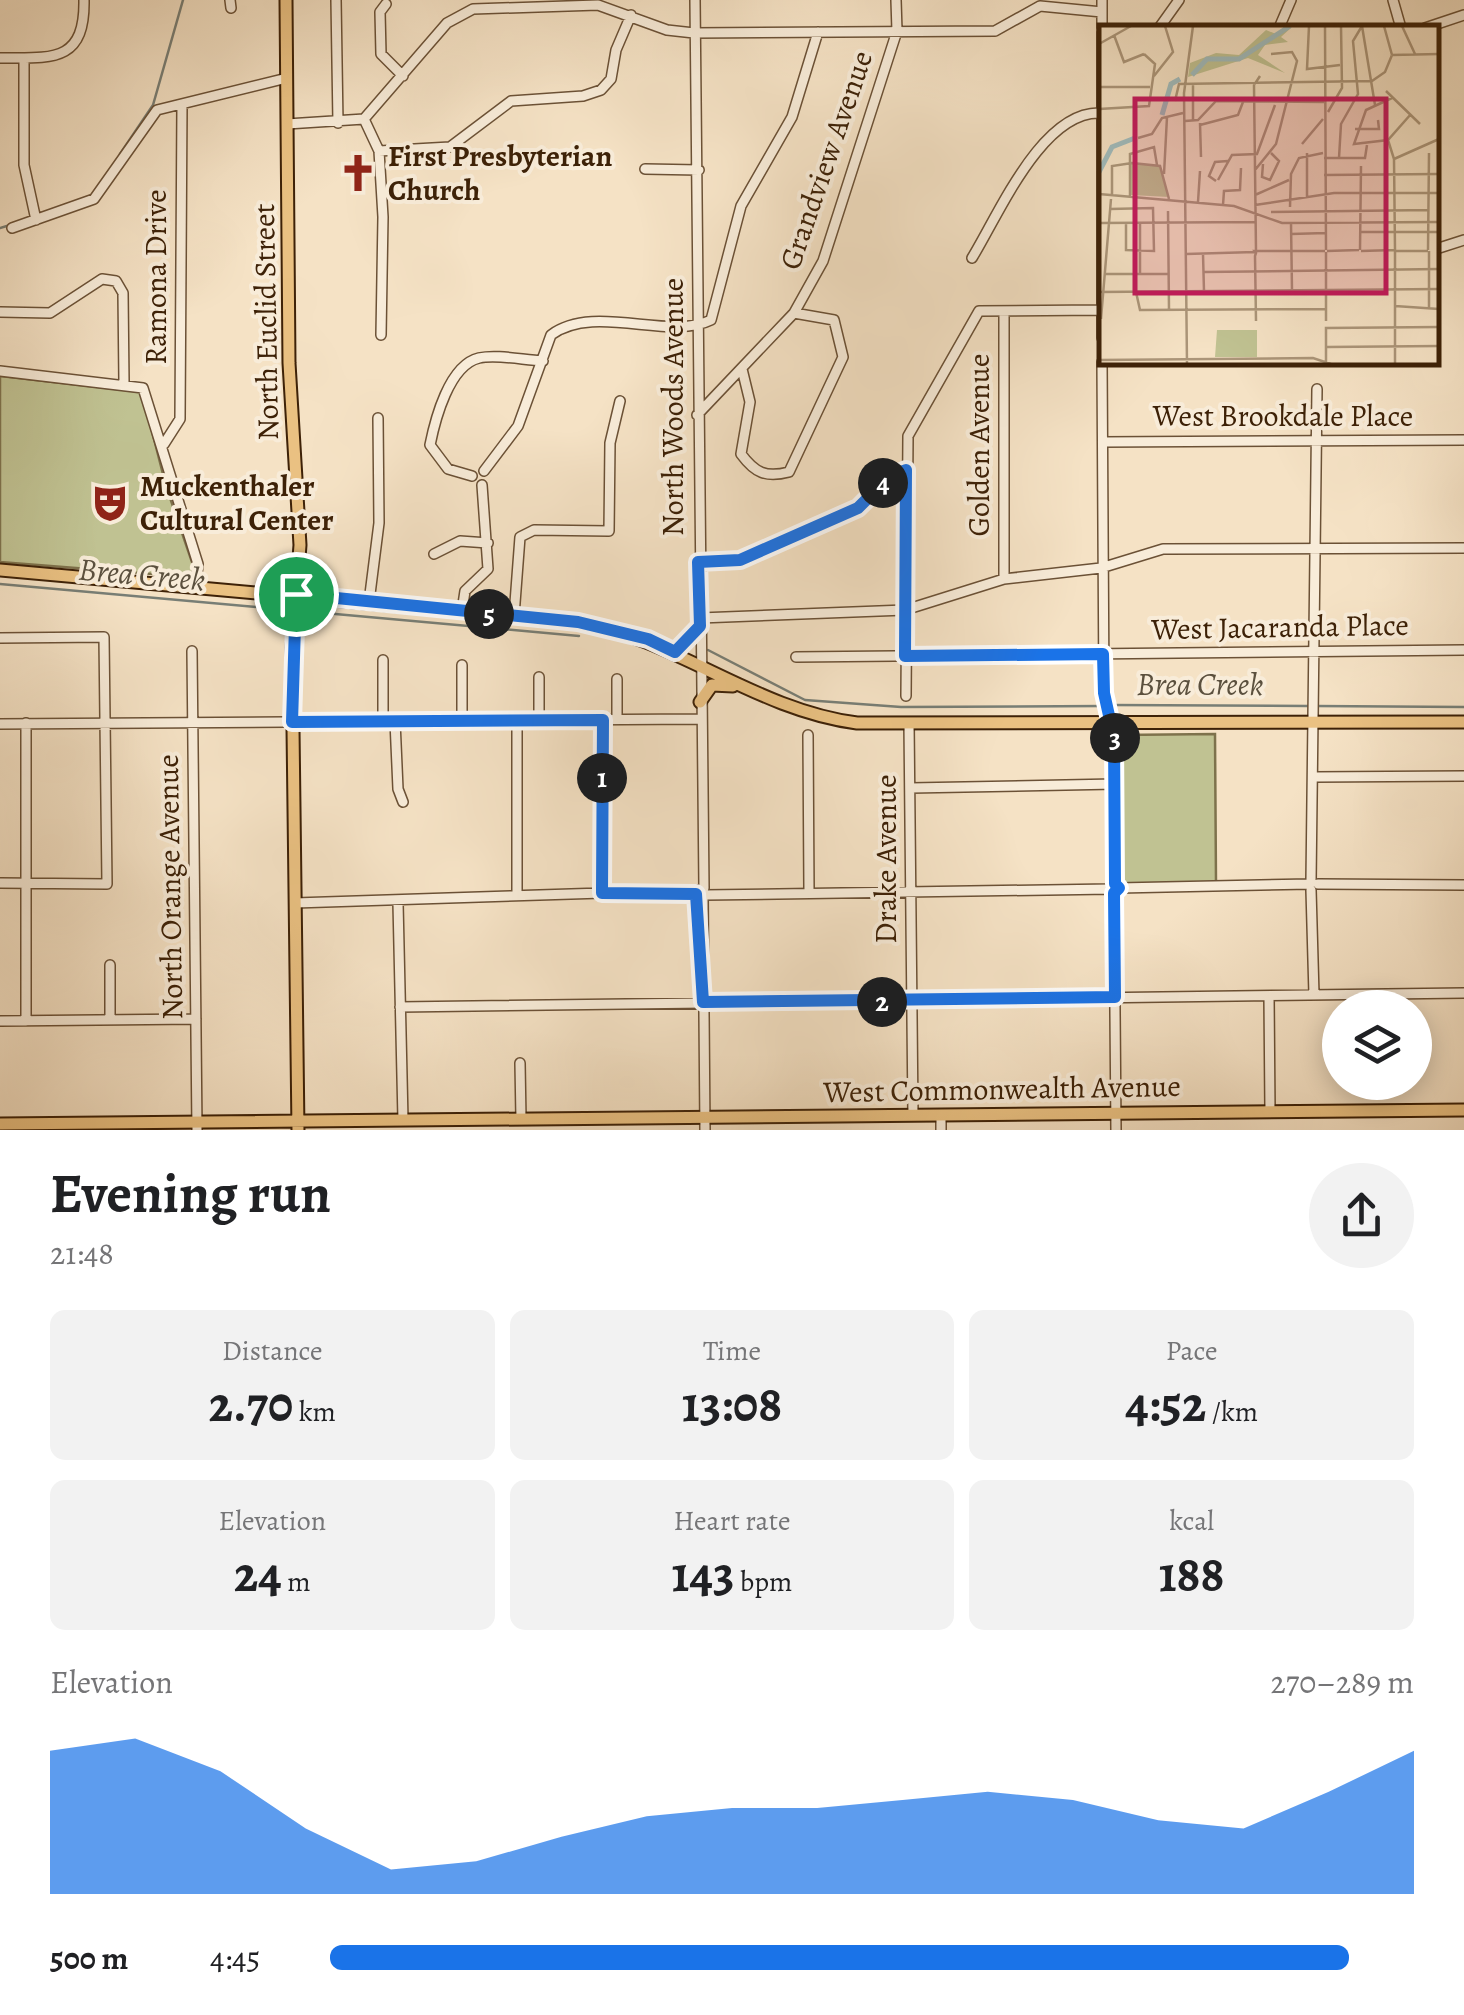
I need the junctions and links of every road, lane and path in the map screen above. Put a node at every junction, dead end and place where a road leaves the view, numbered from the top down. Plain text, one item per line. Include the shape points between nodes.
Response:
1 (84, 0) edge
2 (286, 0) edge
3 (336, 0) edge
4 (695, 0) edge
5 (896, 0) edge
6 (1102, 0) edge
7 (1178, 0) edge
8 (1291, 0) edge
9 (1392, 0) edge
10 (508, 3) edge
11 (386, 4) dead end
12 (1102, 12) junction
13 (1464, 14) edge
14 (631, 15) junction
15 (1102, 25) edge
16 (1161, 25) edge
17 (1280, 25) edge
18 (1400, 25) edge
19 (1433, 25) edge
20 (818, 32) junction
21 (896, 32) junction
22 (694, 33) junction
23 (0, 58) edge
24 (24, 58) junction
25 (403, 76) junction
26 (286, 78) junction
27 (182, 104) junction
28 (1099, 113) edge
29 (364, 119) junction
30 (338, 123) junction
31 (287, 124) junction
32 (379, 151) junction
33 (645, 169) dead end
34 (699, 170) junction
35 (36, 220) junction
36 (12, 228) dead end
37 (1464, 240) edge
38 (1439, 248) edge
39 (972, 258) dead end
40 (1099, 310) edge
41 (1004, 311) junction
42 (0, 312) edge
43 (794, 313) junction
44 (698, 324) junction
45 (381, 335) dead end
46 (542, 361) junction
47 (1102, 365) edge
48 (742, 369) junction
49 (0, 371) edge
50 (124, 383) junction
51 (1317, 390) dead end
52 (620, 401) dead end
53 (697, 416) junction
54 (378, 418) dead end
55 (1464, 440) edge
56 (1316, 441) junction
57 (1102, 442) junction
58 (164, 444) junction
59 (906, 470) junction
60 (484, 471) dead end
61 (472, 476) dead end
62 (482, 485) dead end
63 (488, 543) junction
64 (1315, 548) junction
65 (1464, 548) edge
66 (434, 554) dead end
67 (698, 562) junction
68 (1101, 568) junction
69 (0, 570) edge
70 (1004, 578) junction
71 (196, 585) junction
72 (296, 599) junction
73 (369, 602) junction
74 (905, 610) junction
75 (462, 611) junction
76 (514, 616) junction
77 (700, 622) junction
78 (0, 638) edge
79 (1464, 650) edge
80 (192, 651) dead end
81 (675, 652) junction
82 (1314, 652) junction
83 (1103, 654) junction
84 (905, 656) junction
85 (796, 657) dead end
86 (383, 660) dead end
87 (700, 664) junction
88 (462, 666) dead end
89 (539, 677) dead end
90 (617, 680) dead end
91 (747, 688) junction
92 (906, 696) dead end
93 (700, 702) junction
94 (1110, 712) junction
95 (1314, 717) junction
96 (617, 719) junction
97 (700, 719) junction
98 (462, 720) junction
99 (518, 720) junction
100 (539, 720) junction
101 (603, 720) junction
102 (383, 721) junction
103 (395, 721) junction
104 (193, 722) junction
105 (292, 722) junction
106 (1464, 722) edge
107 (105, 723) junction
108 (909, 723) junction
109 (0, 724) edge
110 (26, 724) junction
111 (808, 734) dead end
112 (1464, 776) edge
113 (1315, 777) junction
114 (1115, 784) junction
115 (911, 788) junction
116 (403, 802) dead end
117 (0, 883) edge
118 (25, 883) junction
119 (1464, 885) edge
120 (1314, 886) junction
121 (1115, 888) junction
122 (910, 890) junction
123 (809, 891) junction
124 (701, 892) junction
125 (602, 893) junction
126 (517, 894) junction
127 (398, 902) junction
128 (294, 904) junction
129 (110, 964) dead end
130 (1464, 993) edge
131 (1269, 996) junction
132 (1314, 996) junction
133 (1115, 997) junction
134 (703, 1002) junction
135 (911, 1002) junction
136 (400, 1007) junction
137 (110, 1020) junction
138 (196, 1020) junction
139 (26, 1021) junction
140 (0, 1022) edge
141 (520, 1063) dead end
142 (1464, 1110) edge
143 (1270, 1111) junction
144 (1116, 1113) junction
145 (913, 1115) junction
146 (941, 1115) junction
147 (521, 1119) junction
148 (403, 1120) junction
149 (705, 1124) edge
150 (2, 1126) edge
151 (197, 1126) edge
152 (298, 1126) edge
153 (941, 1130) edge
154 (1116, 1130) edge

1 - 24 street via 84,30 73,46
2 - 26 main road, North Euclid Street
3 - 30 street
4 - 22 street, North Woods Avenue
5 - 21 street, Grandview Avenue
6 - 12 street
7 - 16 street
8 - 17 street
9 - 18 street
10 - 14 street via 598,5
10 - 25 street via 459,13
11 - 25 street via 380,12 381,54
12 - 15 street
12 - 21 street via 1040,6 995,31
13 - 19 street
14 - 22 street
14 - 32 street via 611,79 600,90 512,101 450,146
20 - 21 street
20 - 22 street
20 - 44 street via 792,117 741,206 711,320
21 - 43 street, Grandview Avenue via 824,261
22 - 34 street, North Woods Avenue
23 - 24 street
24 - 35 street via 24,165
25 - 29 street
26 - 27 street
26 - 31 main road, North Euclid Street
27 - 35 street via 149,117 94,200
27 - 58 street, Ramona Drive via 180,420
28 - 39 street via 1067,120 1046,138
29 - 30 street
29 - 32 street
30 - 31 street
31 - 72 main road, North Euclid Street via 289,364 300,545
32 - 45 street
33 - 34 street
34 - 44 street, North Woods Avenue
35 - 36 street
37 - 38 street
40 - 41 street
41 - 59 street via 979,311 908,436
41 - 70 street, Golden Avenue
42 - 50 street via 43,316 98,281 116,282 123,293
43 - 48 street, Grandview Avenue
43 - 48 street via 834,320 843,357 789,472 770,477 753,470 741,454 750,402
44 - 46 street via 593,320 562,327 551,335
44 - 53 street, North Woods Avenue
46 - 60 street via 518,426
46 - 61 street via 479,358 463,366 435,420 430,445 448,469
47 - 57 street
48 - 53 street, Grandview Avenue
49 - 50 street
50 - 58 street via 147,393
51 - 56 street
52 - 76 street via 610,444 609,531 534,530 520,537
53 - 67 street, North Woods Avenue
54 - 73 street via 379,522
55 - 56 street, West Brookdale Place
56 - 57 street, West Brookdale Place
56 - 64 street
57 - 68 street
58 - 71 street via 198,564
59 - 67 street via 889,477 858,508 755,554
59 - 74 street
62 - 63 street
63 - 66 street via 460,541
63 - 75 street via 488,569 465,591
64 - 65 street
64 - 68 street via 1163,550
64 - 82 street
67 - 77 street, North Woods Avenue
68 - 70 street
68 - 83 street
69 - 71 main road
70 - 74 street
71 - 72 main road
72 - 73 main road
72 - 105 main road, North Euclid Street
73 - 75 main road
74 - 77 street
74 - 84 street
75 - 76 main road
76 - 81 main road via 578,622
77 - 81 main road
77 - 87 street, North Woods Avenue
78 - 107 street via 104,637
79 - 82 street, West Jacaranda Place
80 - 104 street, North Orange Avenue
81 - 87 main road
82 - 83 street, West Jacaranda Place
82 - 95 street
83 - 84 street, West Jacaranda Place
83 - 94 street
84 - 85 street, West Jacaranda Place
84 - 92 street
86 - 102 street
87 - 91 main road
87 - 93 street, North Woods Avenue
88 - 98 street
89 - 100 street
90 - 96 street
91 - 93 main road via 712,684
91 - 108 main road via 815,717
93 - 97 street, North Woods Avenue
94 - 95 main road
94 - 108 main road
94 - 114 street
95 - 106 main road
95 - 113 street
96 - 97 street
96 - 101 street
97 - 124 street, North Woods Avenue
98 - 99 street
98 - 103 street
99 - 100 street
99 - 126 street
100 - 101 street
101 - 125 street
102 - 103 street
102 - 105 street
103 - 116 street
104 - 105 street
104 - 107 street
104 - 138 street, North Orange Avenue
105 - 128 main road, North Euclid Street
107 - 110 street
107 - 118 street via 107,884
108 - 115 street, Drake Avenue
109 - 110 street
110 - 118 street
111 - 123 street
112 - 113 street
113 - 120 street
114 - 115 street
114 - 121 street
115 - 122 street, Drake Avenue
117 - 118 street
118 - 139 street
119 - 120 street
120 - 121 street
120 - 132 street
121 - 122 street
121 - 133 street
122 - 123 street
122 - 135 street, Drake Avenue
123 - 124 street
124 - 125 street
124 - 134 street, North Woods Avenue
125 - 126 street
126 - 127 street
127 - 128 street
127 - 136 street
128 - 152 main road, North Euclid Street
129 - 137 street
130 - 132 street
131 - 132 street
131 - 133 street
131 - 143 street
133 - 135 street
133 - 144 street
134 - 135 street
134 - 136 street
134 - 149 street, North Woods Avenue
135 - 145 street, Drake Avenue
136 - 148 street
137 - 138 street
137 - 139 street
138 - 151 street, North Orange Avenue
139 - 140 street
141 - 147 street
142 - 143 main road, West Commonwealth Avenue
143 - 144 main road, West Commonwealth Avenue
144 - 146 main road, West Commonwealth Avenue
144 - 154 street
145 - 146 main road, West Commonwealth Avenue
145 - 149 main road, West Commonwealth Avenue
146 - 153 street
147 - 148 main road, West Commonwealth Avenue
147 - 149 main road, West Commonwealth Avenue
148 - 152 main road, West Commonwealth Avenue
150 - 151 main road, West Commonwealth Avenue
151 - 152 main road, West Commonwealth Avenue

